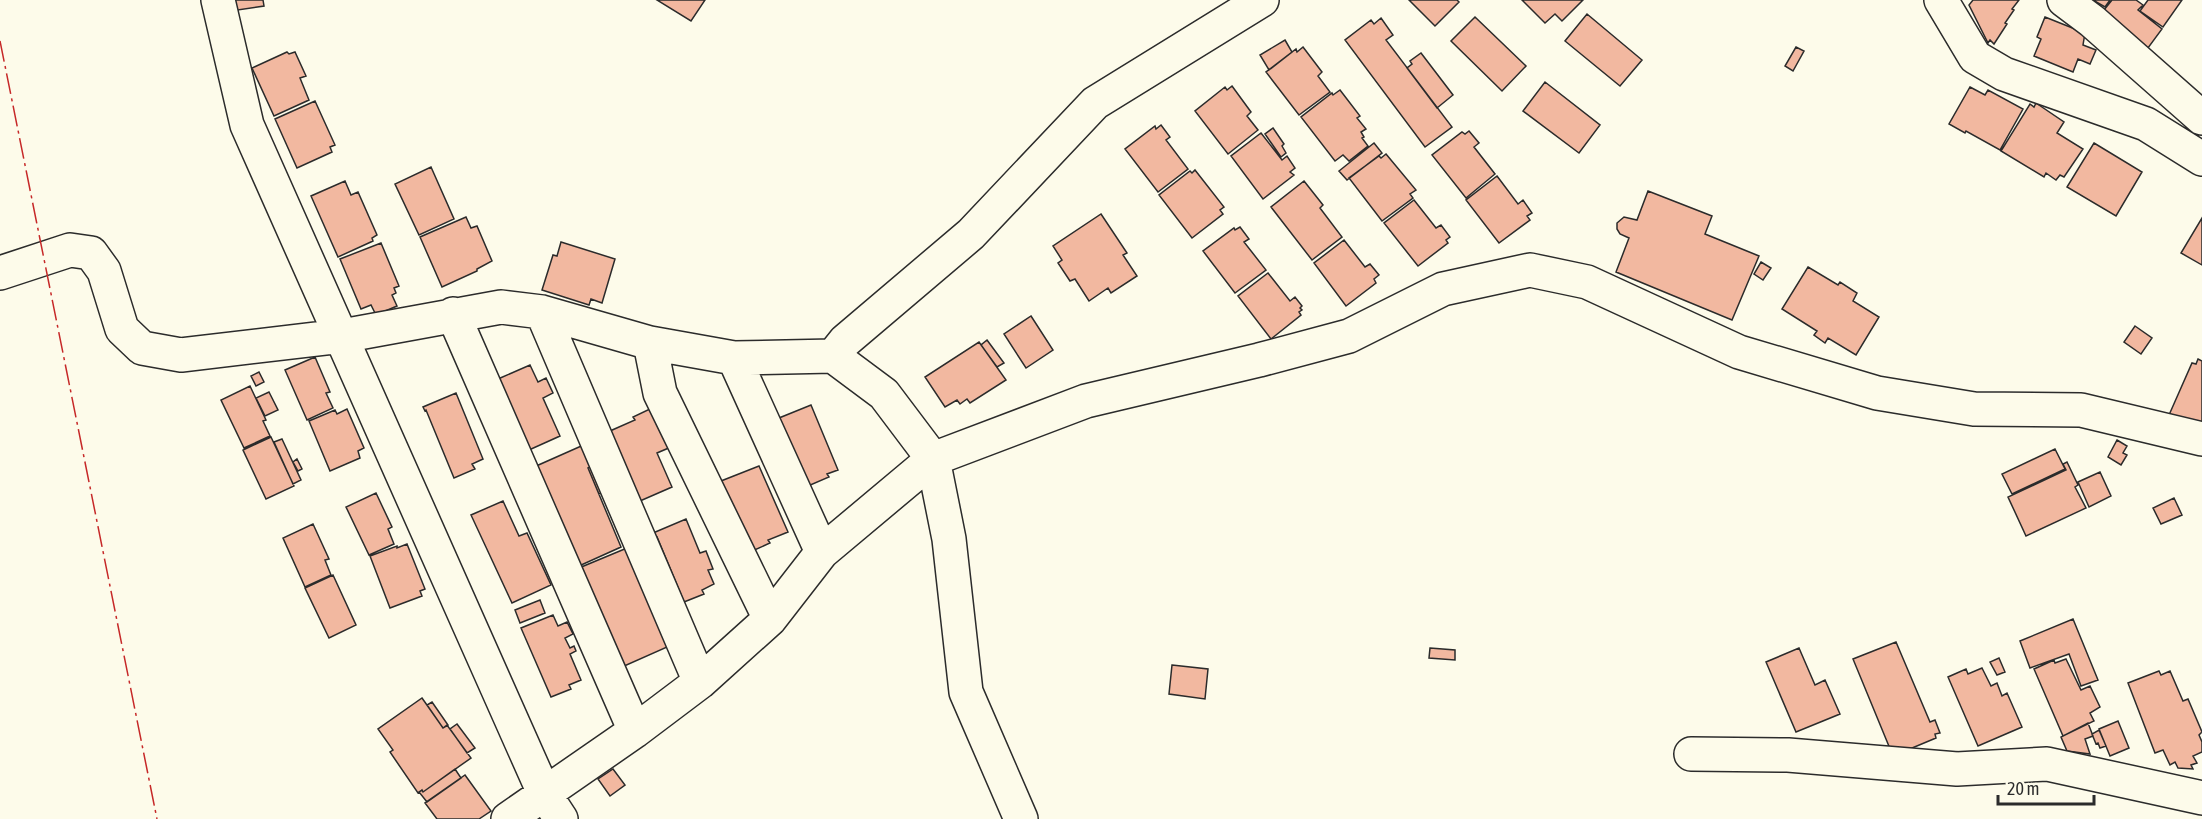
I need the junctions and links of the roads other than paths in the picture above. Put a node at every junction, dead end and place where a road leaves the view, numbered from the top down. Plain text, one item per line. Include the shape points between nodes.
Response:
1 (218, 0) edge
2 (1262, 0) edge
3 (1941, 0) edge
4 (2064, 0) edge
5 (2202, 118) edge
6 (2202, 159) edge
7 (0, 273) edge
8 (542, 312) junction
9 (453, 314) junction
10 (342, 336) junction
11 (650, 343) junction
12 (832, 356) junction
13 (734, 358) junction
14 (2202, 439) edge
15 (933, 459) junction
16 (822, 552) junction
17 (770, 619) junction
18 (700, 682) junction
19 (635, 731) junction
20 (1691, 754) dead end
21 (2202, 798) edge
22 (552, 806) edge
23 (508, 819) edge
24 (1021, 819) edge

1 - 10 street via 247,125
2 - 12 street via 1095,103 971,234
3 - 6 street via 1975,57 2004,74 2146,124
4 - 5 street
7 - 10 street via 70,250 91,253 104,271 123,329 142,348 181,355
8 - 9 street via 501,307
8 - 11 street
8 - 18 street
9 - 10 street
9 - 19 street
10 - 22 street
11 - 13 street
11 - 17 street via 660,393
12 - 13 street
12 - 15 street via 884,394
13 - 16 street
14 - 15 street via 2081,410 1974,409 1877,393 1739,352 1587,282 1530,270 1443,289 1348,336 1086,401
15 - 16 street
15 - 24 street via 949,539 966,692
16 - 17 street
17 - 18 street
18 - 19 street
19 - 22 street
20 - 21 street via 1788,755 1957,769 2047,764
22 - 23 street

